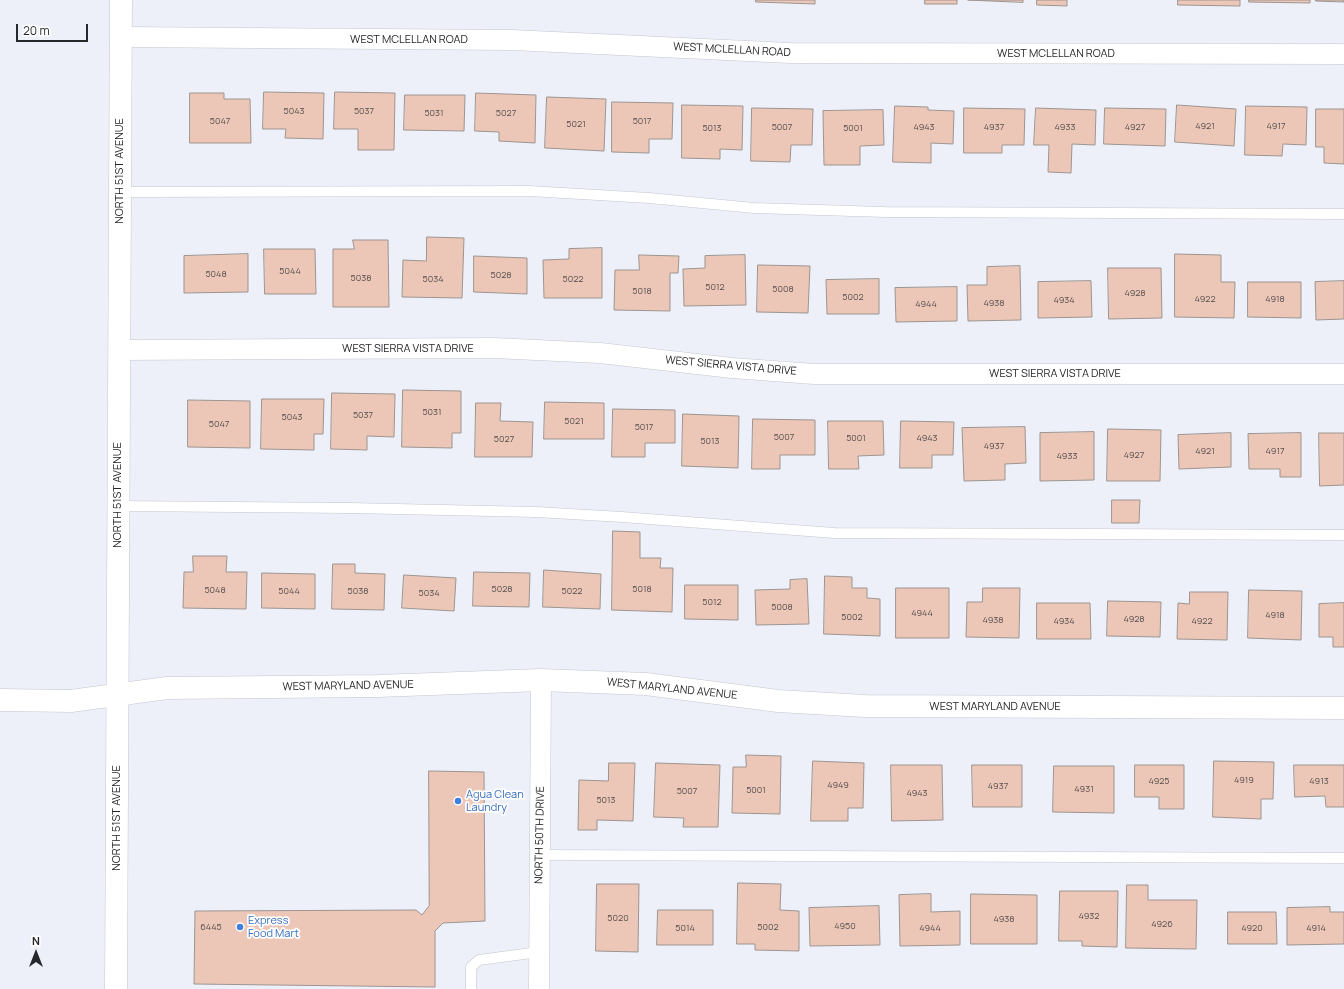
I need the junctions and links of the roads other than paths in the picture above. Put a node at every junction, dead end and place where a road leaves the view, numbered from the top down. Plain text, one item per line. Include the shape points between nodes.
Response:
1 (121, 0) edge
2 (121, 37) junction
3 (1344, 54) edge
4 (120, 192) junction
5 (1344, 214) edge
6 (119, 350) junction
7 (1344, 374) edge
8 (118, 506) junction
9 (1344, 535) edge
10 (542, 680) junction
11 (118, 694) junction
12 (0, 700) edge
13 (1344, 708) edge
14 (540, 855) junction
15 (1344, 858) edge
16 (539, 952) junction
17 (116, 989) edge
18 (471, 989) edge
19 (539, 989) edge

1 - 2 street, NORTH 51ST AVENUE
2 - 3 street, WEST MCLELLAN ROAD via 512,40 790,53
2 - 4 street, NORTH 51ST AVENUE
4 - 5 lane via 529,192 650,198 754,208 877,212
4 - 6 street, NORTH 51ST AVENUE
6 - 7 street, WEST SIERRA VISTA DRIVE via 494,348 600,353 732,368 814,374
6 - 8 street, NORTH 51ST AVENUE
8 - 9 lane via 536,512 834,534
8 - 11 street, NORTH 51ST AVENUE
10 - 11 street, WEST MARYLAND AVENUE via 378,686 167,688
10 - 13 street, WEST MARYLAND AVENUE via 646,684 778,701 865,706
10 - 14 street, NORTH 50TH DRIVE
11 - 12 street, WEST MARYLAND AVENUE via 71,701
11 - 17 street, NORTH 51ST AVENUE
14 - 15 lane
14 - 16 street, NORTH 50TH DRIVE
16 - 18 lane via 479,960 471,967
16 - 19 street, NORTH 50TH DRIVE

